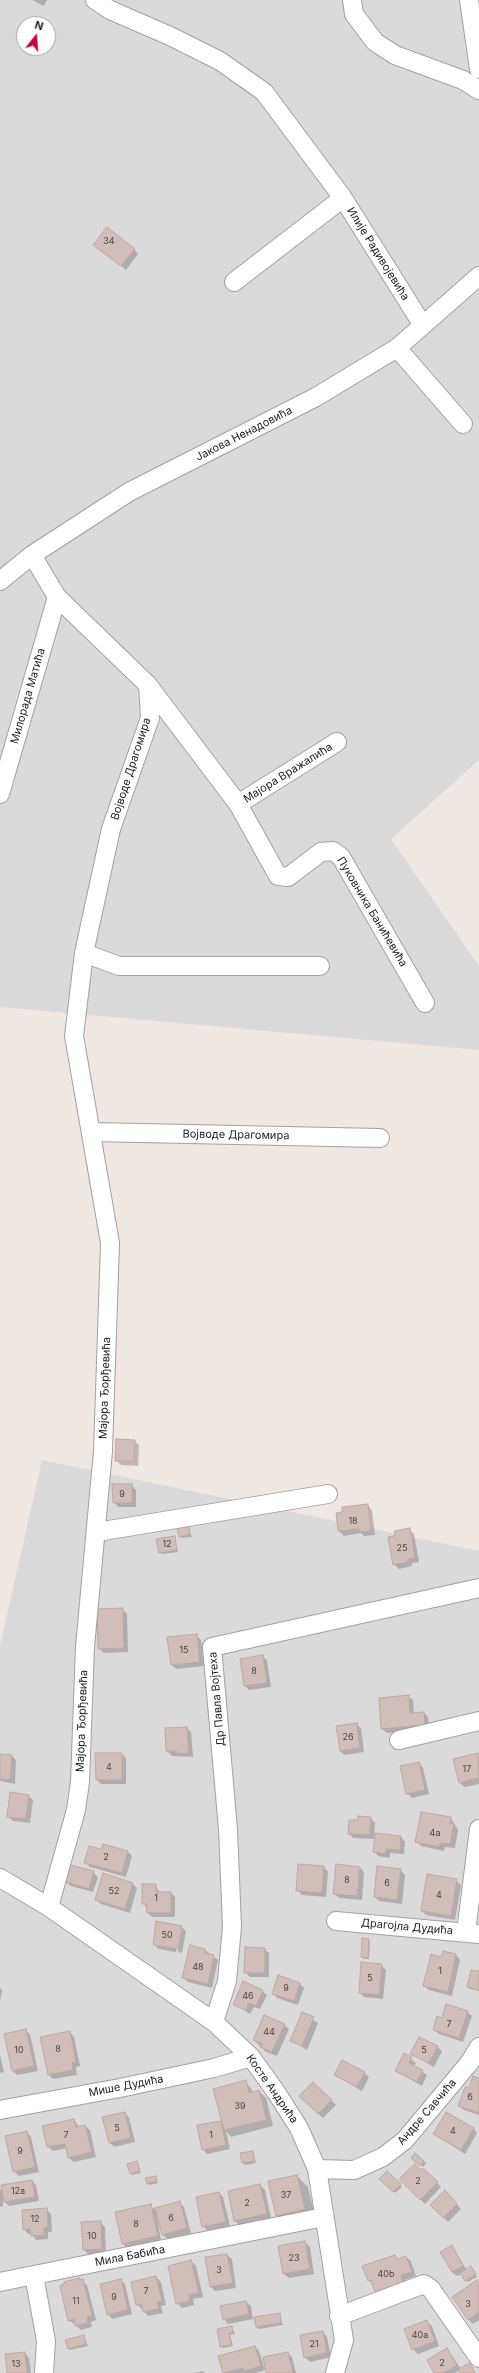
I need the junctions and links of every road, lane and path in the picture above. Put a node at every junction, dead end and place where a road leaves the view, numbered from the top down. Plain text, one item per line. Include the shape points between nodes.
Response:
1 (95, 0) edge
2 (352, 0) edge
3 (469, 0) edge
4 (479, 69) edge
5 (479, 89) edge
6 (343, 198) junction
7 (479, 276) edge
8 (234, 282) dead end
9 (422, 324) junction
10 (396, 348) junction
11 (463, 424) dead end
12 (32, 555) junction
13 (0, 581) edge
14 (56, 597) junction
15 (148, 685) junction
16 (337, 742) dead end
17 (0, 794) edge
18 (238, 804) junction
19 (84, 953) junction
20 (320, 966) dead end
21 (425, 1003) dead end
22 (92, 1132) junction
23 (380, 1138) dead end
24 (110, 1243) joint
25 (328, 1494) dead end
26 (97, 1532) junction
27 (479, 1588) edge
28 (479, 1721) edge
29 (399, 1740) dead end
30 (479, 1829) edge
31 (0, 1878) edge
32 (49, 1907) junction
33 (336, 1921) dead end
34 (472, 1933) edge
35 (214, 2022) junction
36 (479, 2047) edge
37 (251, 2057) junction
38 (474, 2064) edge
39 (0, 2110) edge
40 (317, 2168) junction
41 (324, 2217) junction
42 (34, 2275) junction
43 (0, 2282) edge
44 (339, 2316) junction
45 (479, 2358) edge
46 (44, 2373) edge
47 (335, 2373) edge

1 - 6 street via 110,10 220,61 264,92
2 - 5 street via 354,14 375,42 395,55 463,80
3 - 4 street
6 - 8 street, Илије Радивојевића
6 - 9 street, Илије Радивојевића
7 - 9 street, Јакова Ненадовића
9 - 10 street, Јакова Ненадовића
10 - 11 street
10 - 12 street, Јакова Ненадовића via 316,397 129,492
12 - 13 street, Јакова Ненадовића
12 - 14 street
14 - 15 street
14 - 17 street, Милорада Матића
15 - 18 street, Пуковника Банићевића
15 - 19 street, Војводе Драгомира via 150,718 111,829
16 - 18 street, Мајора Вражалића
18 - 21 street, Пуковника Банићевића via 278,876 288,877 322,852 333,852 341,857
19 - 20 street via 119,966
19 - 22 street, Војводе Драгомира via 74,1036
22 - 23 street, Војводе Драгомира
22 - 24 street, Војводе Драгомира
24 - 26 street, Мајора Ђорђевића via 103,1451
25 - 26 street
26 - 32 street, Мајора Ђорђевића via 85,1647 80,1782 76,1810
27 - 35 street, Др Павла Војтеха via 212,1647 228,1829 232,1927 227,1981
28 - 29 street
30 - 34 street
31 - 32 street, Косте Андрића
32 - 35 street, Косте Андрића
33 - 34 street, Драгојла Дудића
35 - 37 street, Косте Андрића
36 - 38 street, Андре Савчића
37 - 39 street, Мише Дудића via 127,2087
37 - 40 street, Косте Андрића via 300,2128
38 - 40 street, Андре Савчића via 405,2140 383,2157 354,2170
40 - 41 street, Косте Андрића
41 - 42 street, Мила Бабића
41 - 44 street, Косте Андрића
42 - 43 street, Мила Бабића
42 - 46 street via 46,2341
44 - 45 street via 424,2284 431,2289
44 - 47 street, Косте Андрића via 344,2340

